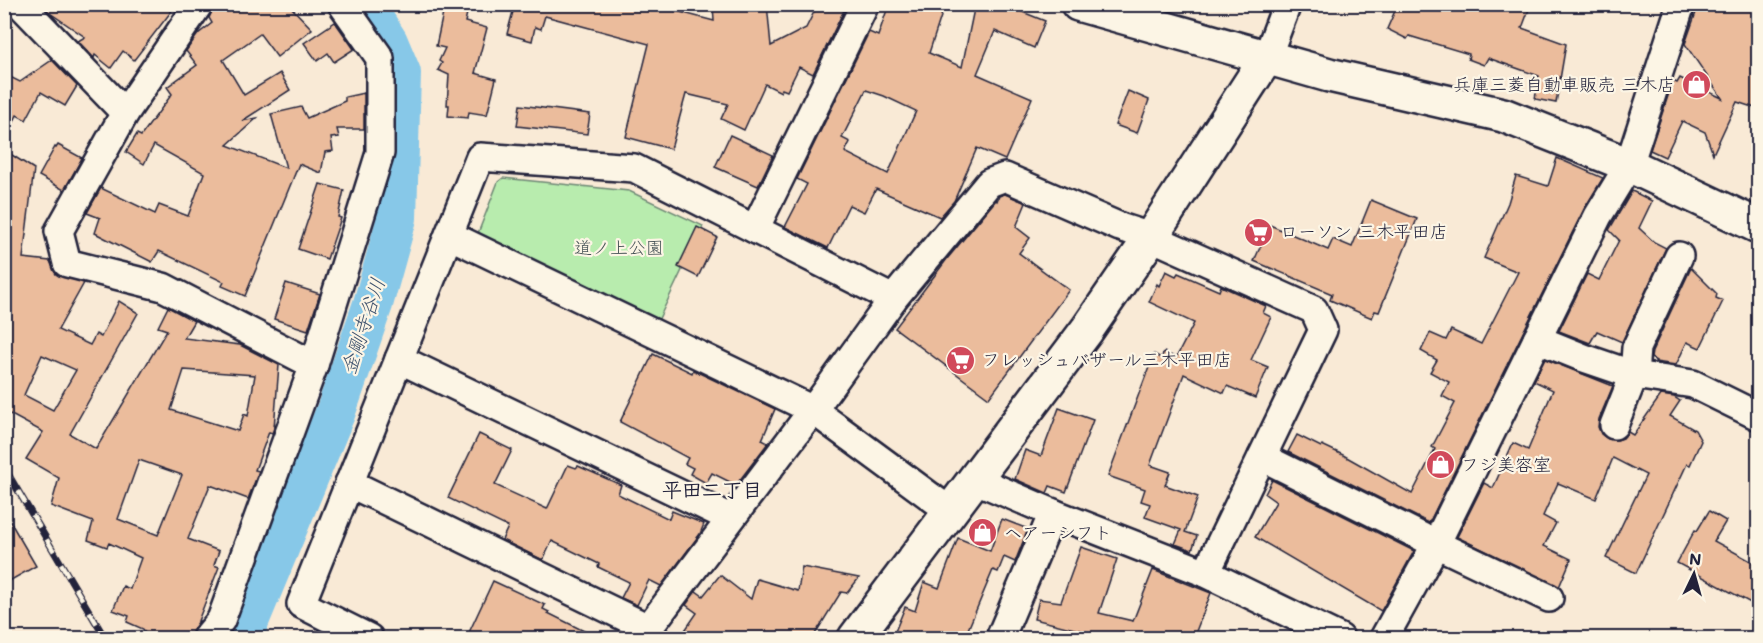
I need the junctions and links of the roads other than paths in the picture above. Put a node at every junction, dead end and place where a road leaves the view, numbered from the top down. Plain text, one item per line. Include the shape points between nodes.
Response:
1 (20, 4) edge
2 (199, 4) edge
3 (342, 4) edge
4 (865, 4) edge
5 (1078, 4) edge
6 (1287, 4) edge
7 (1681, 4) edge
8 (1267, 57) junction
9 (125, 113) junction
10 (1629, 165) junction
11 (1758, 226) edge
12 (755, 230) junction
13 (449, 235) junction
14 (1151, 237) junction
15 (1679, 256) dead end
16 (893, 299) junction
17 (1537, 339) junction
18 (399, 358) junction
19 (314, 365) junction
20 (1634, 375) junction
21 (813, 410) junction
22 (1758, 416) edge
23 (1614, 425) dead end
24 (1262, 457) junction
25 (974, 479) junction
26 (350, 483) junction
27 (951, 511) junction
28 (1053, 513) junction
29 (730, 518) junction
30 (1436, 544) junction
31 (1206, 573) junction
32 (1549, 598) dead end
33 (644, 633) edge
34 (206, 639) edge
35 (369, 639) edge
36 (855, 639) edge
37 (1000, 639) edge
38 (1340, 639) edge
39 (1384, 639) edge

1 - 9 street
2 - 9 street
3 - 19 street via 380,58 380,153
4 - 12 street
5 - 8 street
6 - 8 street
7 - 10 street
8 - 10 street via 1503,115
8 - 14 street
9 - 19 street via 58,231 67,263 163,287
10 - 11 street
10 - 17 street via 1598,216
12 - 13 street via 634,168 480,157
12 - 16 street
13 - 18 street
13 - 21 street
14 - 16 street via 1005,177 989,183
14 - 24 street via 1314,310 1323,330
14 - 25 street via 1088,330
15 - 20 street via 1636,348
16 - 21 street
17 - 20 street
17 - 30 street
18 - 26 street
18 - 29 street
19 - 34 street via 221,620
20 - 22 street via 1693,384
20 - 23 street
21 - 27 street
21 - 29 street
24 - 30 street
24 - 31 street
25 - 27 street
25 - 28 street
26 - 33 street
26 - 35 street via 301,604
27 - 36 street
28 - 31 street
28 - 37 street
29 - 33 street
30 - 32 street
30 - 39 street
31 - 38 street

